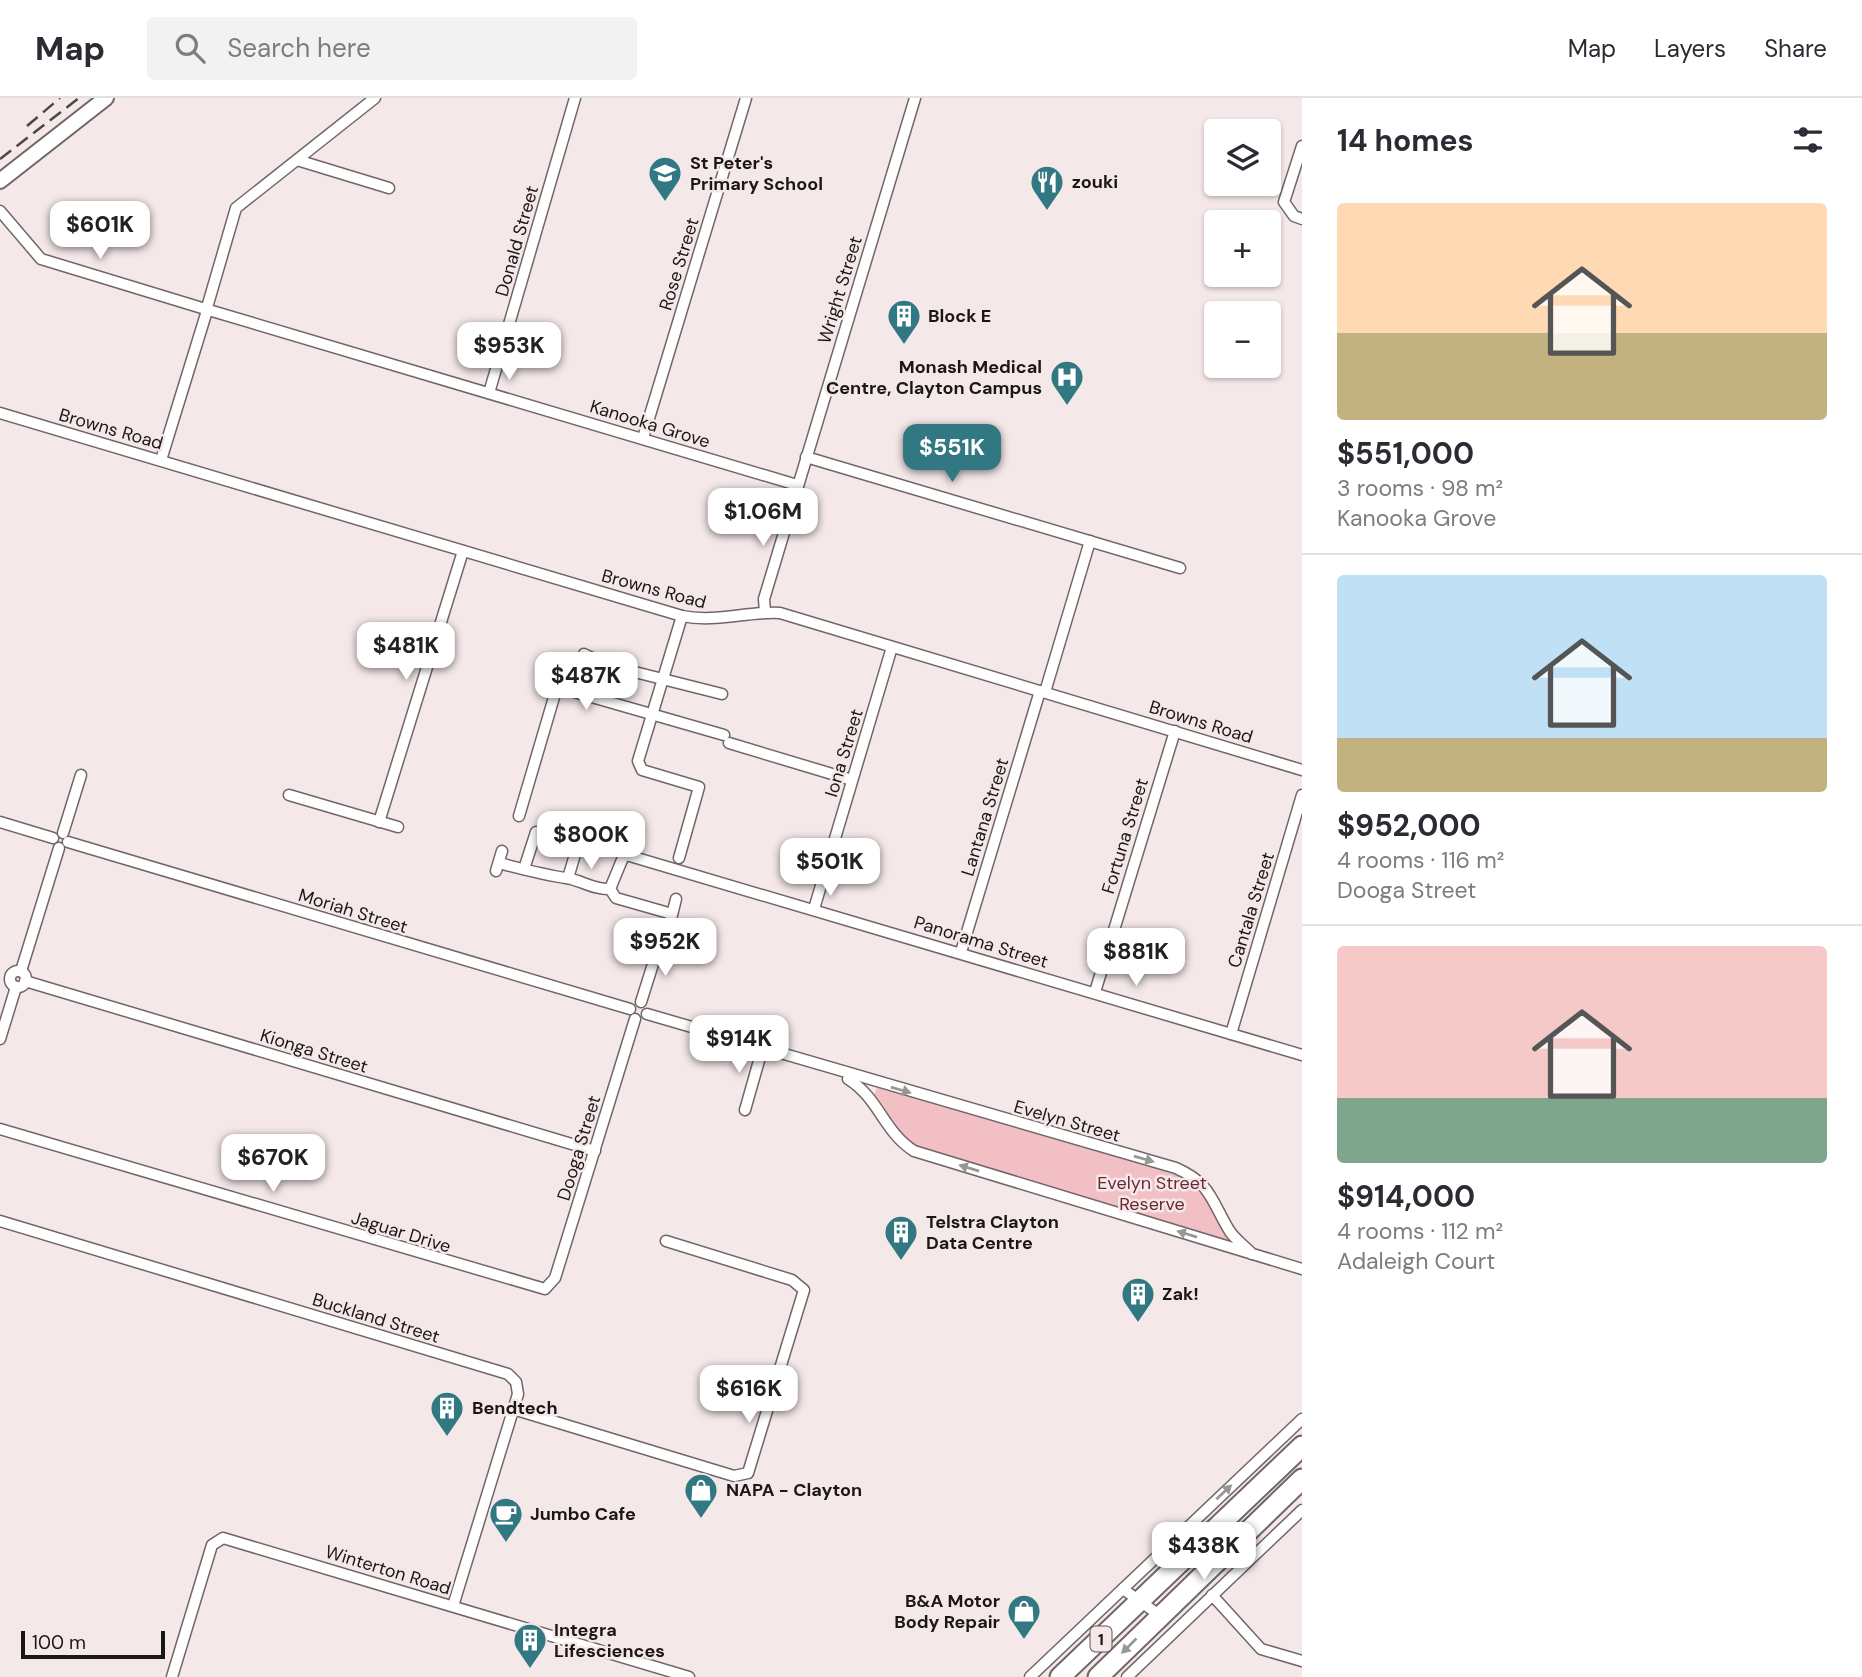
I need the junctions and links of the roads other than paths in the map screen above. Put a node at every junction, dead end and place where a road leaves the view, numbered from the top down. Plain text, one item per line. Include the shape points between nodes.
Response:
1 (106, 98) edge
2 (375, 98) edge
3 (575, 98) edge
4 (746, 98) edge
5 (915, 98) edge
6 (1302, 146) edge
7 (297, 160) junction
8 (0, 181) edge
9 (389, 188) dead end
10 (0, 211) edge
11 (1302, 219) edge
12 (207, 309) junction
13 (489, 393) junction
14 (0, 413) edge
15 (643, 438) junction
16 (806, 457) junction
17 (161, 460) junction
18 (797, 485) junction
19 (1090, 541) junction
20 (463, 551) junction
21 (1180, 568) dead end
22 (765, 612) junction
23 (682, 616) junction
24 (892, 647) junction
25 (584, 654) dead end
26 (663, 680) junction
27 (1042, 691) junction
28 (722, 694) dead end
29 (652, 715) junction
30 (1175, 730) junction
31 (1302, 770) edge
32 (81, 775) dead end
33 (852, 780) junction
34 (289, 795) dead end
35 (1302, 795) edge
36 (519, 816) dead end
37 (0, 822) edge
38 (379, 822) junction
39 (398, 827) dead end
40 (536, 832) dead end
41 (61, 838) junction
42 (579, 841) dead end
43 (502, 851) dead end
44 (679, 858) dead end
45 (524, 869) junction
46 (568, 878) junction
47 (610, 889) junction
48 (676, 899) dead end
49 (814, 909) junction
50 (659, 945) dead end
51 (961, 953) junction
52 (20, 971) junction
53 (5, 975) edge
54 (20, 984) junction
55 (1095, 992) junction
56 (641, 1002) junction
57 (632, 1014) junction
58 (647, 1014) junction
59 (1231, 1034) junction
60 (0, 1039) edge
61 (762, 1050) junction
62 (1302, 1055) edge
63 (836, 1071) junction
64 (745, 1110) dead end
65 (0, 1129) edge
66 (594, 1151) junction
67 (0, 1221) edge
68 (666, 1241) dead end
69 (1252, 1254) junction
70 (1302, 1269) edge
71 (551, 1285) joint
72 (513, 1409) junction
73 (1302, 1419) edge
74 (1302, 1446) edge
75 (1302, 1479) edge
76 (1302, 1510) edge
77 (1123, 1589) junction
78 (1212, 1595) junction
79 (1141, 1602) junction
80 (453, 1606) junction
81 (1160, 1616) junction
82 (1177, 1628) junction
83 (1302, 1661) edge
84 (1032, 1676) edge
85 (172, 1677) edge
86 (689, 1677) edge
87 (1060, 1677) edge
88 (1098, 1677) edge
89 (1127, 1677) edge

1 - 8 street
2 - 7 street
3 - 13 street, Donald Street
4 - 15 street, Rose Street
5 - 16 street, Wright Street
6 - 11 street via 1284,202 1287,210
7 - 9 street
7 - 12 street via 236,208
10 - 12 street, Kanooka Grove via 40,258
12 - 13 street, Kanooka Grove
12 - 17 street
13 - 15 street, Kanooka Grove
14 - 17 street, Browns Road
15 - 18 street, Kanooka Grove
16 - 18 street, Wright Street
16 - 19 street
17 - 20 street, Browns Road
18 - 22 street, Wright Street via 764,599
19 - 21 street
19 - 27 street, Lantana Street
20 - 23 street, Browns Road
20 - 38 street
22 - 23 street, Browns Road via 714,621
22 - 24 street, Browns Road
23 - 26 street
24 - 27 street, Browns Road
24 - 33 street, Iona Street
25 - 26 street
26 - 28 street
26 - 29 street
27 - 30 street, Browns Road
27 - 51 street, Lantana Street
29 - 33 street
29 - 36 street via 557,687
29 - 44 street via 638,767 699,787
30 - 31 street, Browns Road
30 - 55 street, Fortuna Street
32 - 41 street
33 - 49 street, Iona Street
34 - 38 street
35 - 59 street, Cantala Street
37 - 41 street, Moriah Street
38 - 39 street
40 - 45 street
41 - 52 street
41 - 57 street, Moriah Street
42 - 46 street
43 - 45 street via 498,867
45 - 46 street
46 - 47 street
47 - 48 street via 616,898 671,919
47 - 49 street, Panorama Street via 624,855
49 - 51 street, Panorama Street
50 - 56 street
51 - 55 street, Panorama Street
52 - 53 street
52 - 54 street
53 - 54 street
54 - 60 street
54 - 66 street, Kionga Street
55 - 59 street, Panorama Street
56 - 57 street via 634,1003
56 - 58 street
57 - 58 street via 642,1019
57 - 66 street, Dooga Street
58 - 61 street, Evelyn Street
59 - 62 street, Panorama Street
61 - 63 street, Evelyn Street
61 - 64 street
69 -> 63 street, Evelyn Street via 915,1151 883,1121 864,1089
63 -> 69 street, Evelyn Street via 1196,1177 1210,1190 1230,1232
65 - 71 street, Jaguar Drive via 539,1289
66 - 71 street, Dooga Street
67 - 72 street, Buckland Street via 508,1374 516,1382 518,1394
68 - 72 street via 792,1280 804,1290 748,1473 734,1476
69 - 70 street, Evelyn Street
72 - 80 street, Buckland Street
77 -> 73 street
74 - 79 highway, 1
75 - 81 highway, 1
76 - 78 street
77 - 79 street
77 - 84 street
78 - 82 street
78 - 83 street via 1261,1649
79 - 81 street
79 - 87 highway, 1
80 - 85 street, Winterton Road via 223,1538 212,1545
80 - 86 street, Winterton Road
81 - 82 street
81 -> 88 highway, 1
82 - 89 street

